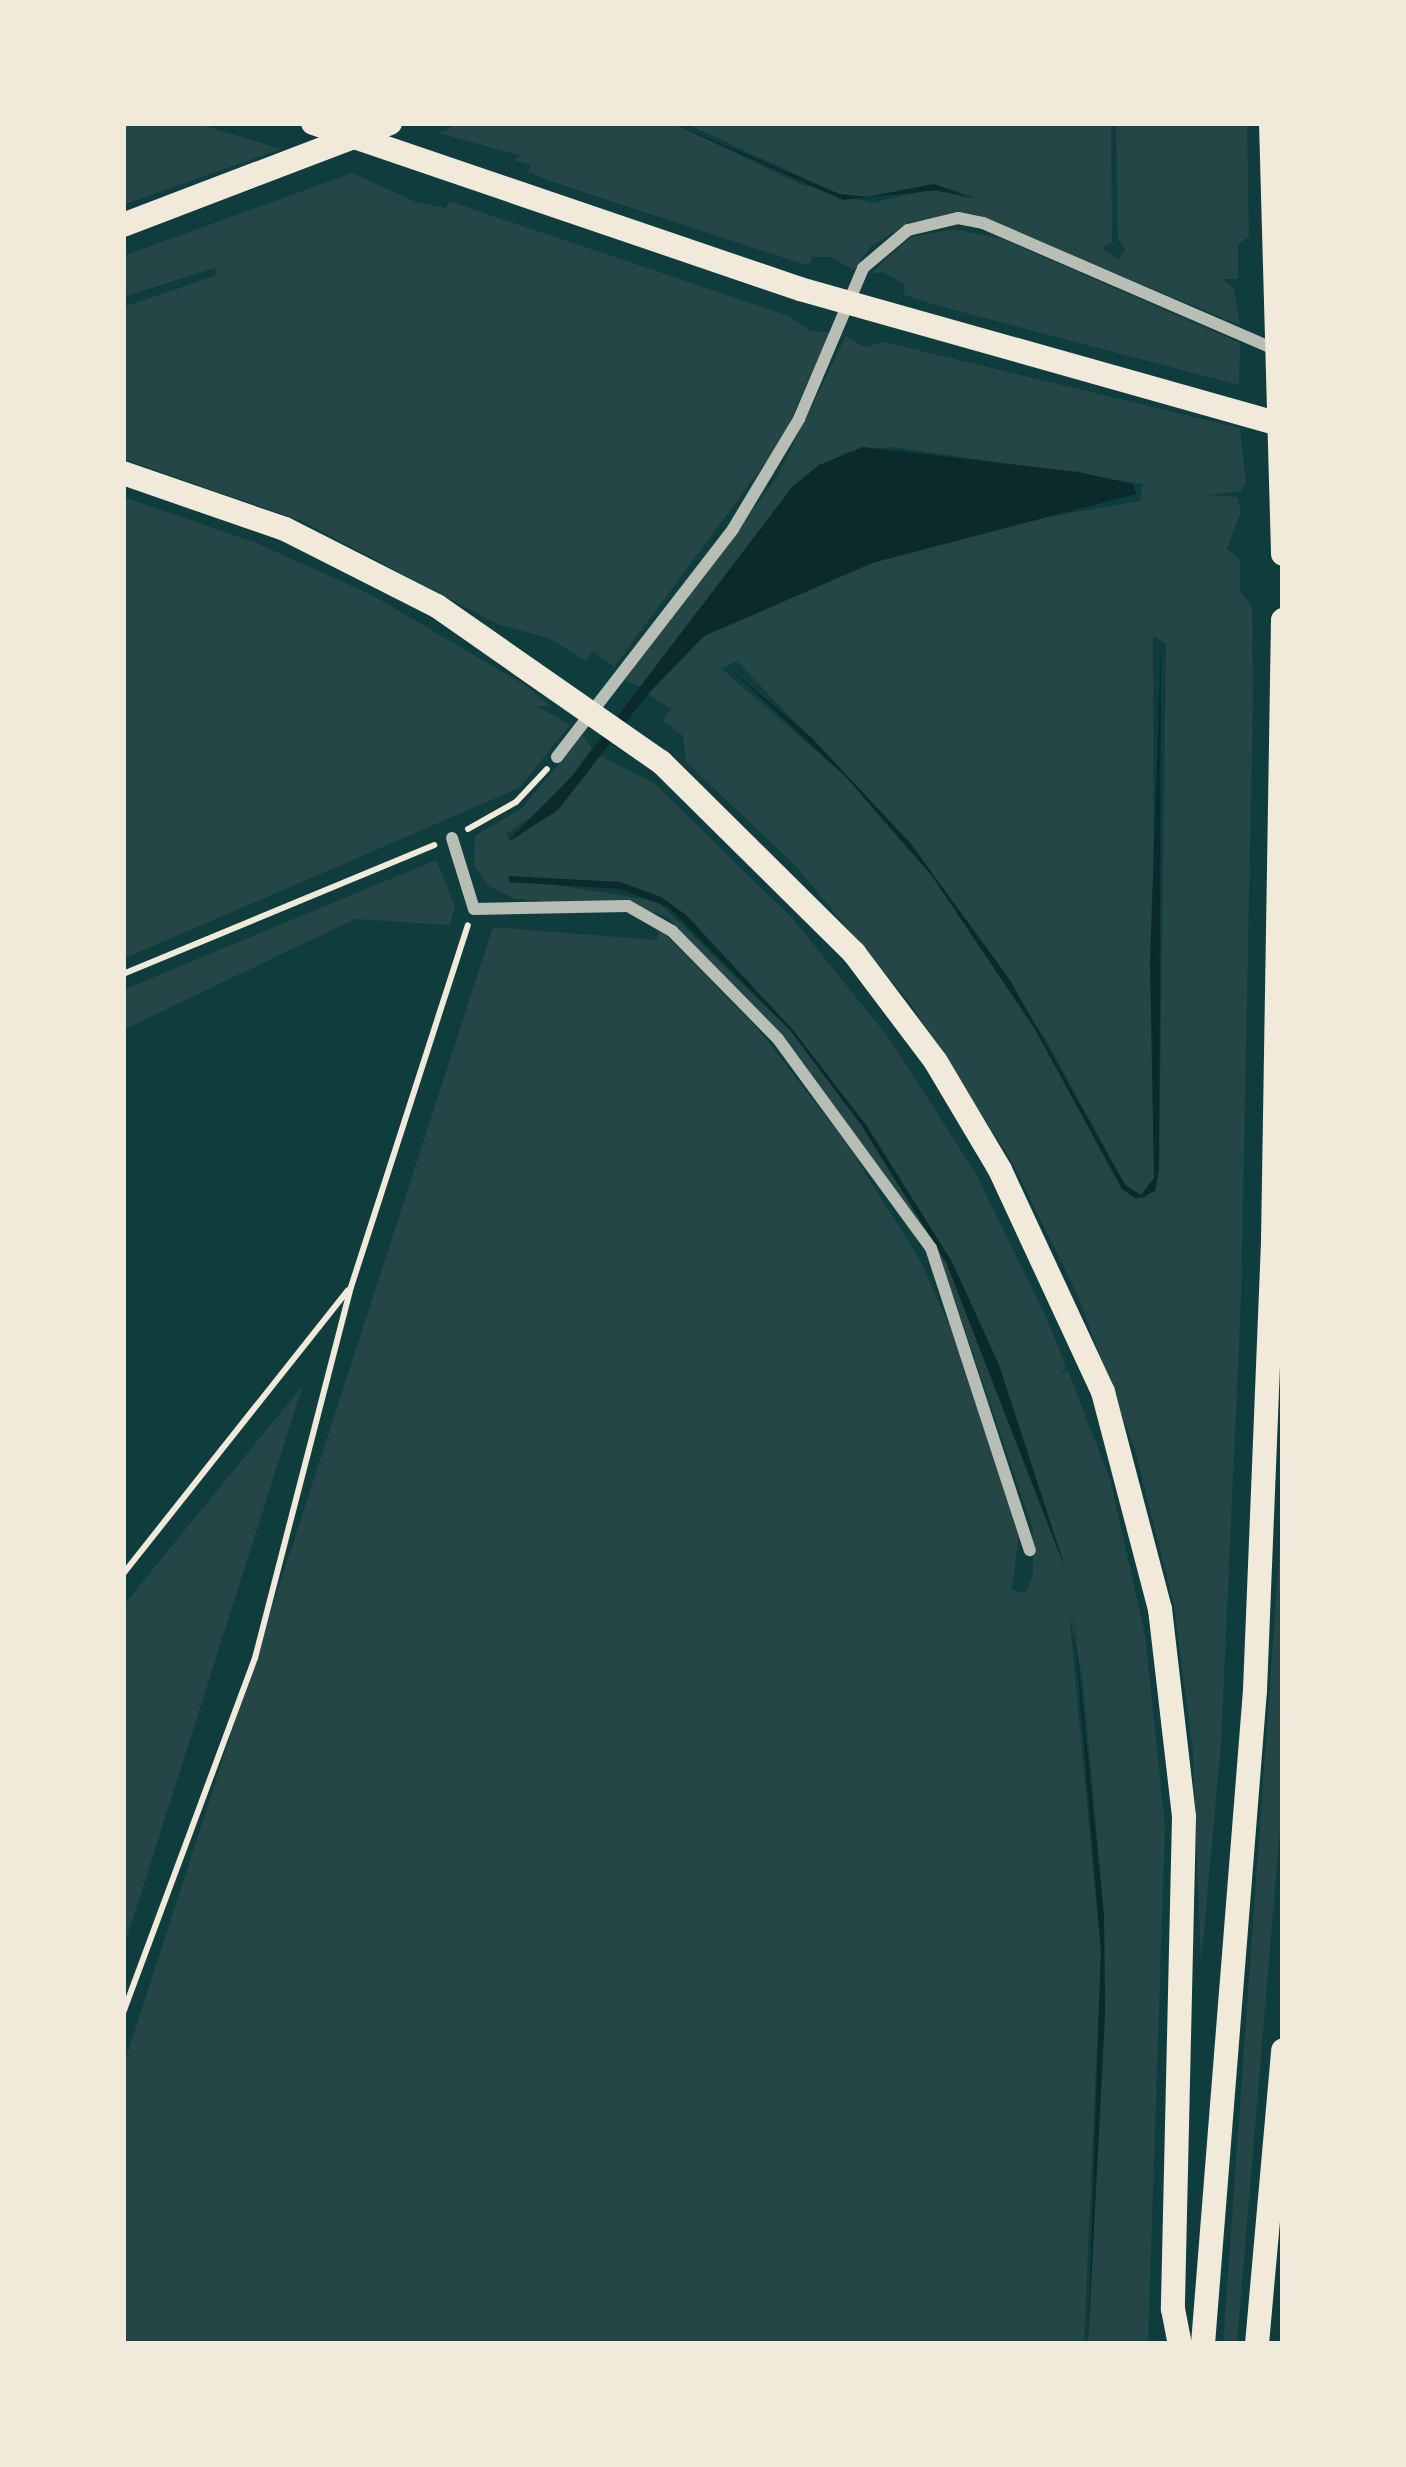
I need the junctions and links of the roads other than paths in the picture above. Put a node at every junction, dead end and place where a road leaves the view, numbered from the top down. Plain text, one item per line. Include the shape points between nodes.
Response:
1 (313, 123) edge
2 (390, 123) edge
3 (1271, 123) edge
4 (123, 224) edge
5 (1283, 354) edge
6 (1283, 425) edge
7 (123, 473) edge
8 (1283, 554) edge
9 (1283, 620) edge
10 (557, 757) road end
11 (452, 838) road end
12 (1030, 1550) dead end
13 (1283, 2050) edge
14 (1180, 2344) edge
15 (1203, 2344) edge
16 (1257, 2344) edge

1 - 6 highway via 800,289
2 - 4 highway
3 - 8 highway
5 - 10 street via 983,224 958,218 908,230 863,268 799,419 734,529
7 - 14 highway via 285,529 437,606 536,670 661,762 854,953 936,1062 1060,1287 1103,1392 1160,1609 1184,1817 1173,2309
9 - 15 highway via 1256,1666
11 - 12 street via 474,909 628,906 672,932 778,1040 931,1248
13 - 16 highway

